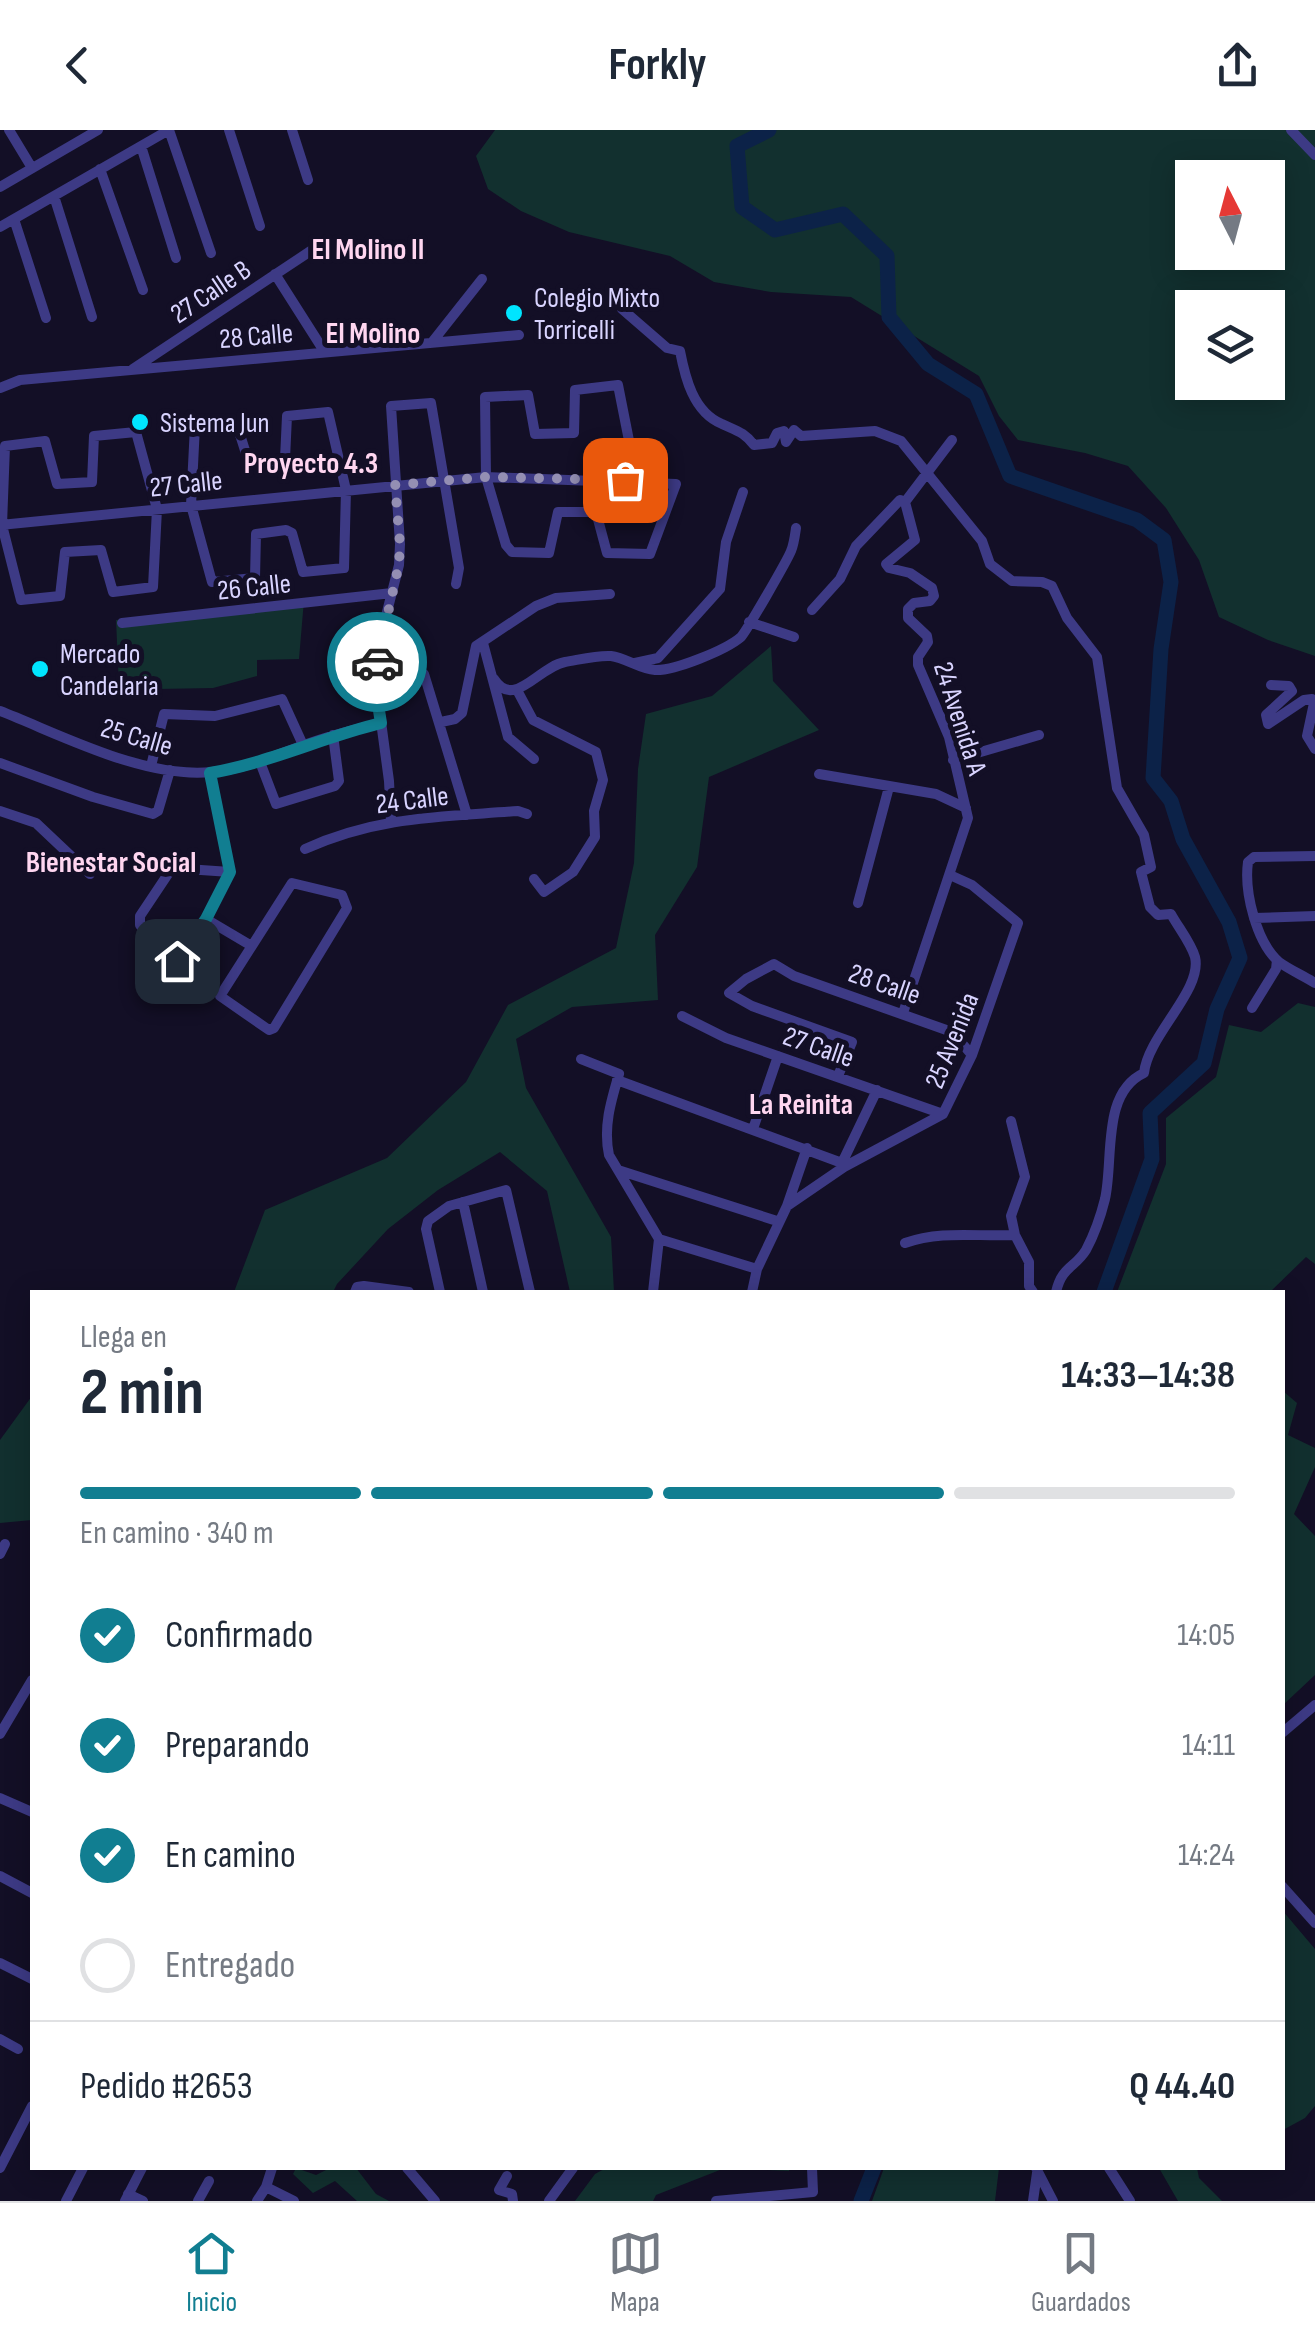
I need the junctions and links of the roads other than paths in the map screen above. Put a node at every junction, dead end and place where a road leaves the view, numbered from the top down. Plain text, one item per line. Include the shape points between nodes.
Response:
1 (9, 130) edge
2 (98, 130) edge
3 (170, 130) edge
4 (230, 130) edge
5 (292, 130) edge
6 (1291, 130) edge
7 (141, 146) junction
8 (1315, 155) edge
9 (32, 168) junction
10 (100, 170) junction
11 (308, 180) dead end
12 (0, 187) edge
13 (54, 196) junction
14 (14, 219) junction
15 (260, 226) dead end
16 (0, 227) edge
17 (312, 250) dead end
18 (211, 253) dead end
19 (176, 258) dead end
20 (275, 274) junction
21 (482, 279) dead end
22 (143, 290) dead end
23 (622, 309) dead end
24 (92, 317) dead end
25 (46, 318) dead end
26 (518, 335) dead end
27 (432, 341) junction
28 (324, 352) junction
29 (132, 370) junction
30 (0, 388) edge
31 (952, 440) dead end
32 (926, 471) junction
33 (486, 477) junction
34 (446, 480) junction
35 (637, 481) junction
36 (395, 485) junction
37 (346, 490) junction
38 (743, 492) dead end
39 (905, 502) junction
40 (191, 505) junction
41 (157, 509) junction
42 (1, 525) edge
43 (796, 528) dead end
44 (456, 584) dead end
45 (392, 593) junction
46 (610, 594) dead end
47 (812, 610) dead end
48 (749, 622) junction
49 (122, 623) dead end
50 (794, 637) dead end
51 (483, 643) junction
52 (634, 664) junction
53 (376, 677) junction
54 (494, 679) junction
55 (1272, 684) dead end
56 (518, 690) junction
57 (0, 711) edge
58 (440, 722) junction
59 (381, 723) junction
60 (334, 735) junction
61 (1039, 735) dead end
62 (303, 745) junction
63 (1315, 749) edge
64 (534, 759) dead end
65 (953, 760) junction
66 (260, 762) junction
67 (0, 763) edge
68 (151, 766) junction
69 (170, 770) junction
70 (210, 773) junction
71 (820, 774) dead end
72 (889, 787) junction
73 (966, 808) junction
74 (0, 811) edge
75 (526, 814) dead end
76 (467, 815) junction
77 (391, 822) junction
78 (306, 848) dead end
79 (1315, 856) edge
80 (230, 872) junction
81 (90, 874) dead end
82 (950, 875) junction
83 (534, 880) dead end
84 (858, 903) dead end
85 (1315, 916) edge
86 (1254, 918) junction
87 (206, 919) junction
88 (250, 945) junction
89 (1277, 960) junction
90 (1315, 983) edge
91 (1252, 1008) dead end
92 (903, 1013) junction
93 (682, 1016) dead end
94 (972, 1055) junction
95 (778, 1056) junction
96 (580, 1059) dead end
97 (838, 1076) junction
98 (618, 1077) junction
99 (877, 1090) junction
100 (944, 1114) junction
101 (1011, 1122) dead end
102 (752, 1129) junction
103 (807, 1148) junction
104 (843, 1165) junction
105 (617, 1169) junction
106 (463, 1202) junction
107 (787, 1206) junction
108 (777, 1221) junction
109 (1014, 1234) junction
110 (659, 1240) junction
111 (906, 1243) dead end
112 (757, 1269) junction
113 (440, 1290) edge
114 (483, 1290) edge
115 (530, 1290) edge
116 (653, 1290) edge
117 (752, 1290) edge
118 (1032, 1290) edge
119 (1057, 1290) edge
120 (30, 1683) edge
121 (1315, 1704) edge
122 (1285, 1729) edge
123 (0, 1734) edge
124 (0, 1798) edge
125 (30, 1811) edge
126 (0, 1876) edge
127 (1285, 1889) edge
128 (30, 1892) edge
129 (1315, 1923) edge
130 (0, 1963) edge
131 (30, 1979) edge
132 (0, 2038) edge
133 (18, 2049) dead end
134 (30, 2110) edge
135 (0, 2168) edge
136 (82, 2170) edge
137 (141, 2170) edge
138 (271, 2170) edge
139 (409, 2170) edge
140 (572, 2170) edge
141 (812, 2170) edge
142 (1037, 2170) edge
143 (1109, 2170) edge
144 (506, 2176) dead end
145 (209, 2182) dead end
146 (266, 2187) junction
147 (126, 2198) edge
148 (750, 2199) edge
149 (66, 2201) edge
150 (143, 2201) edge
151 (198, 2201) edge
152 (257, 2201) edge
153 (294, 2201) edge
154 (435, 2201) edge
155 (513, 2201) edge
156 (549, 2201) edge
157 (716, 2201) edge
158 (1033, 2201) edge
159 (1053, 2201) edge
160 (1130, 2201) edge

1 - 9 street
2 - 9 street
3 - 7 street
3 - 18 street
4 - 15 street
5 - 11 street
6 - 8 street
7 - 10 street
7 - 19 street
9 - 12 street
10 - 13 street
10 - 22 street
13 - 14 street
13 - 24 street
14 - 16 street
14 - 25 street
17 - 20 street, 27 Calle B
20 - 28 street
20 - 29 street, 27 Calle B
21 - 27 street
23 - 32 street via 667,348 680,351 695,401 754,445 772,444 784,431 786,442 794,430 801,436 875,431 901,440
26 - 27 street, 28 Calle
27 - 28 street, 28 Calle
28 - 29 street, 28 Calle
29 - 30 street, 28 Calle via 20,380
31 - 32 street
32 - 39 street
32 - 119 street via 982,541 990,564 1012,581 1052,586 1093,649 1116,788 1144,835 1151,867 1141,872 1150,906 1158,915 1171,914 1195,957 1194,976 1146,1054 1144,1072 1123,1088 1104,1202 1084,1253
33 - 34 street, 27 Calle
33 - 35 street, 27 Calle
33 - 35 street via 486,397 528,395 536,434 574,432 575,390 618,385
33 - 35 street, 27 Calle via 512,552 549,554 558,512 596,512 607,554 650,554 676,484
34 - 36 street, 27 Calle
34 - 36 street via 431,403 391,406
34 - 44 street
36 - 37 street, 27 Calle
36 - 45 street via 400,544
37 - 40 street, 27 Calle
37 - 40 street via 343,568 303,572 286,530 255,536 254,578 212,582
37 - 40 street via 328,412 286,416 285,459 249,463 236,422 195,426
38 - 52 street via 726,542 720,589 658,658
39 - 47 street via 856,546 840,579
39 - 65 street, 24 Avenida A via 915,540 886,564 932,588 930,601 914,603 908,618 927,636 918,666
40 - 41 street, 27 Calle
41 - 42 street, 27 Calle
41 - 42 street via 153,587 113,592 101,550 64,553 60,596 22,600
41 - 42 street via 136,432 94,436 92,482 57,484 45,441 4,446
43 - 48 street via 792,549
45 - 49 street, 26 Calle
45 - 53 street
46 - 51 street via 556,598
48 - 50 street
48 - 52 street via 741,637 670,669
51 - 54 street
51 - 58 street via 472,651 462,713
52 - 56 street via 611,656 561,663
53 - 58 street via 420,670
53 - 59 street
54 - 56 street via 504,690
54 - 64 street via 508,737
55 - 63 street via 1292,691 1266,715 1268,724 1312,700 1307,736
56 - 83 street via 533,720 596,752 603,780 595,837 573,872 544,892
57 - 68 street, 25 Calle
58 - 76 street
59 - 60 street, 25 Calle
59 - 77 street
60 - 62 street, 25 Calle
60 - 66 street via 335,786 276,804
61 - 65 street
62 - 66 street, 25 Calle
62 - 68 street via 282,698 215,716 164,714
65 - 73 street, 24 Avenida A
66 - 70 street, 25 Calle
67 - 69 street via 152,814
68 - 69 street, 25 Calle
69 - 70 street, 25 Calle
70 - 80 street
71 - 72 street
72 - 73 street via 936,794
72 - 84 street
73 - 82 street, 24 Avenida A
74 - 81 street via 36,823
75 - 76 street, 24 Calle
76 - 77 street, 24 Calle
77 - 78 street, 24 Calle
79 - 86 street via 1250,858 1246,874
80 - 87 street
80 - 87 street via 170,870 140,925 177,961
82 - 92 street, 24 Avenida A
82 - 94 street, 25 Avenida via 1018,923
85 - 86 street
86 - 89 street
87 - 88 street
88 - 88 street via 220,996 269,1030 347,908 342,895 290,884
89 - 90 street
89 - 91 street
92 - 94 street, 28 Calle via 952,1032
92 - 97 street, 28 Calle via 774,964 729,993 852,1042
93 - 95 street, 27 Calle
94 - 100 street, 25 Avenida
95 - 97 street, 27 Calle
95 - 102 street
96 - 98 street
97 - 99 street, 27 Calle
98 - 102 street
98 - 105 street via 606,1141
99 - 100 street, 27 Calle
99 - 104 street
100 - 104 street, 25 Avenida
101 - 109 street via 1024,1178 1010,1216
102 - 103 street
103 - 104 street
103 - 107 street, 25 Avenida
104 - 107 street, 25 Avenida
105 - 108 street
105 - 110 street
106 - 113 street via 426,1224
106 - 114 street
106 - 115 street via 506,1190
107 - 108 street, 25 Avenida
108 - 112 street, 25 Avenida
109 - 111 street via 945,1234
109 - 118 street
110 - 112 street
110 - 116 street
112 - 117 street, 25 Avenida
120 - 123 street
121 - 122 street
124 - 125 street
126 - 128 street
127 - 129 street
130 - 131 street
132 - 133 street
134 - 135 street
136 - 149 street
137 - 147 street
138 - 146 street
139 - 154 street
140 - 156 street
141 - 148 street via 814,2192
142 - 158 street
142 - 159 street
143 - 160 street
144 - 155 street via 499,2190
145 - 151 street
146 - 152 street
146 - 153 street
147 - 150 street
148 - 157 street

